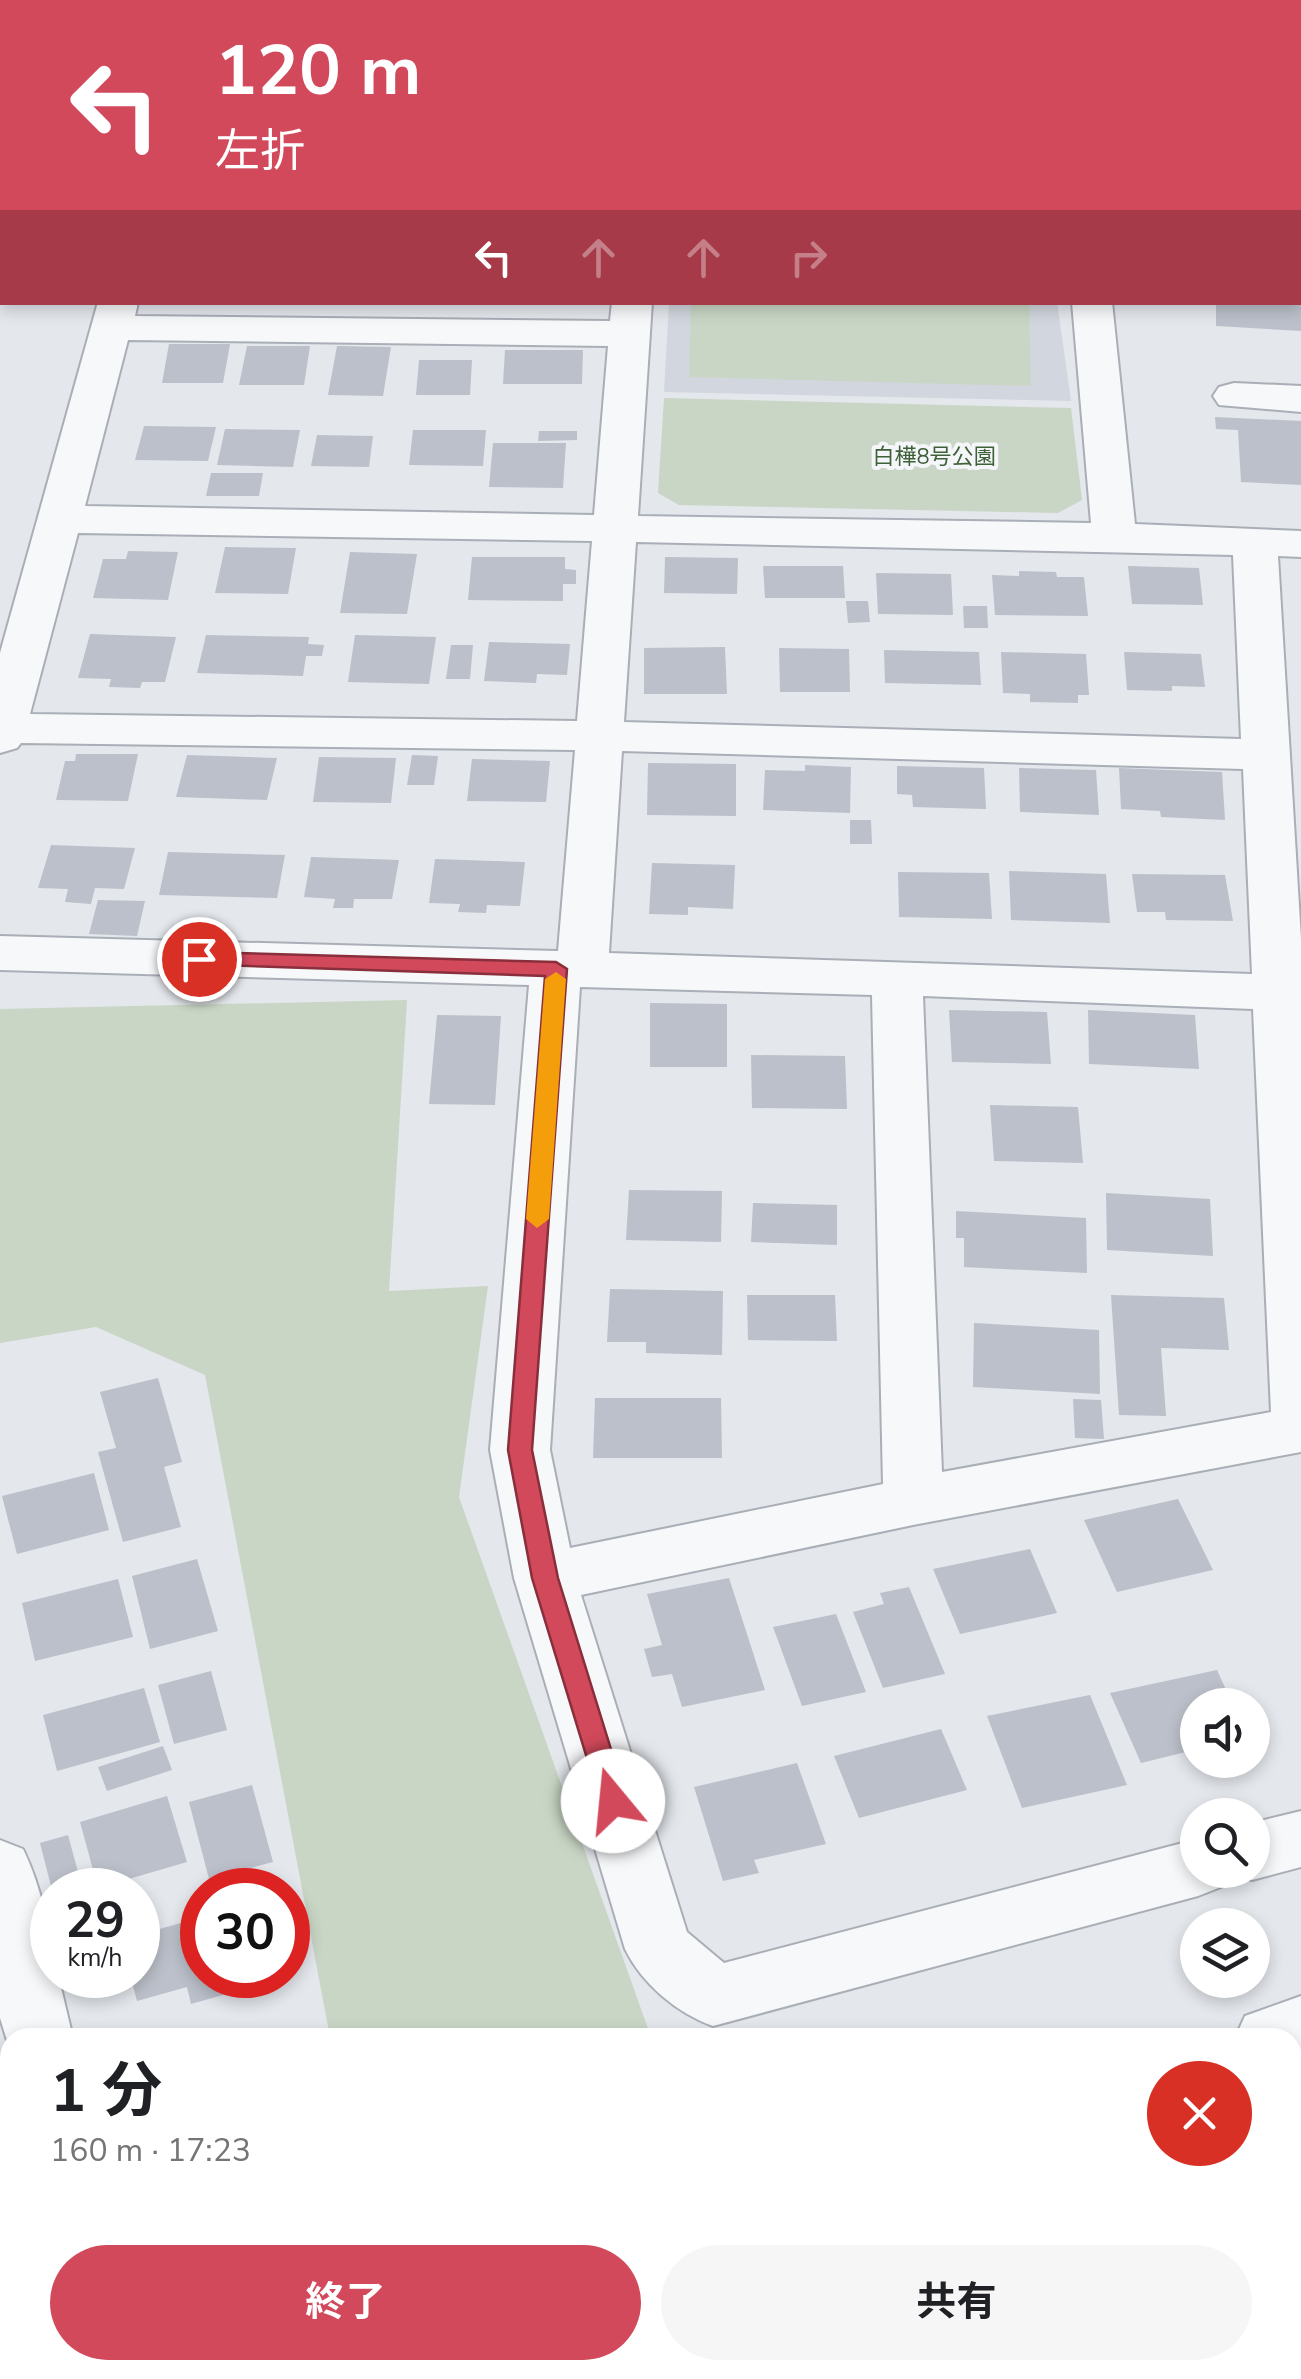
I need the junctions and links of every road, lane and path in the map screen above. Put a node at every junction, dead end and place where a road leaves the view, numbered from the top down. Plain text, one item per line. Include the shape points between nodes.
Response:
1 (1092, 305) edge
2 (114, 315) edge
3 (631, 318) edge
4 (1234, 396) dead end
5 (1301, 399) edge
6 (59, 520) junction
7 (616, 528) junction
8 (1114, 537) junction
9 (1278, 543) edge
10 (2, 733) edge
11 (600, 736) junction
12 (1268, 755) junction
13 (0, 953) edge
14 (569, 969) junction
15 (897, 978) junction
16 (1290, 993) edge
17 (1301, 1431) edge
18 (914, 1501) junction
19 (545, 1578) junction
20 (1301, 1839) edge
21 (1270, 1847) edge
22 (0, 1869) edge
23 (1180, 1872) edge
24 (37, 2028) edge

1 - 8 street
2 - 3 street
2 - 6 street
3 - 7 street
4 - 5 street
6 - 7 street
6 - 10 street
7 - 8 street
7 - 11 street
8 - 9 street
9 - 12 street
10 - 11 street
11 - 12 street
11 - 14 street
12 - 16 street
13 - 14 street
14 - 15 street
14 - 19 street via 520,1450
15 - 16 street
15 - 18 street
16 - 17 street
17 - 18 street
18 - 19 street
19 - 23 street via 659,1949 713,1996
20 - 21 street
22 - 24 street

